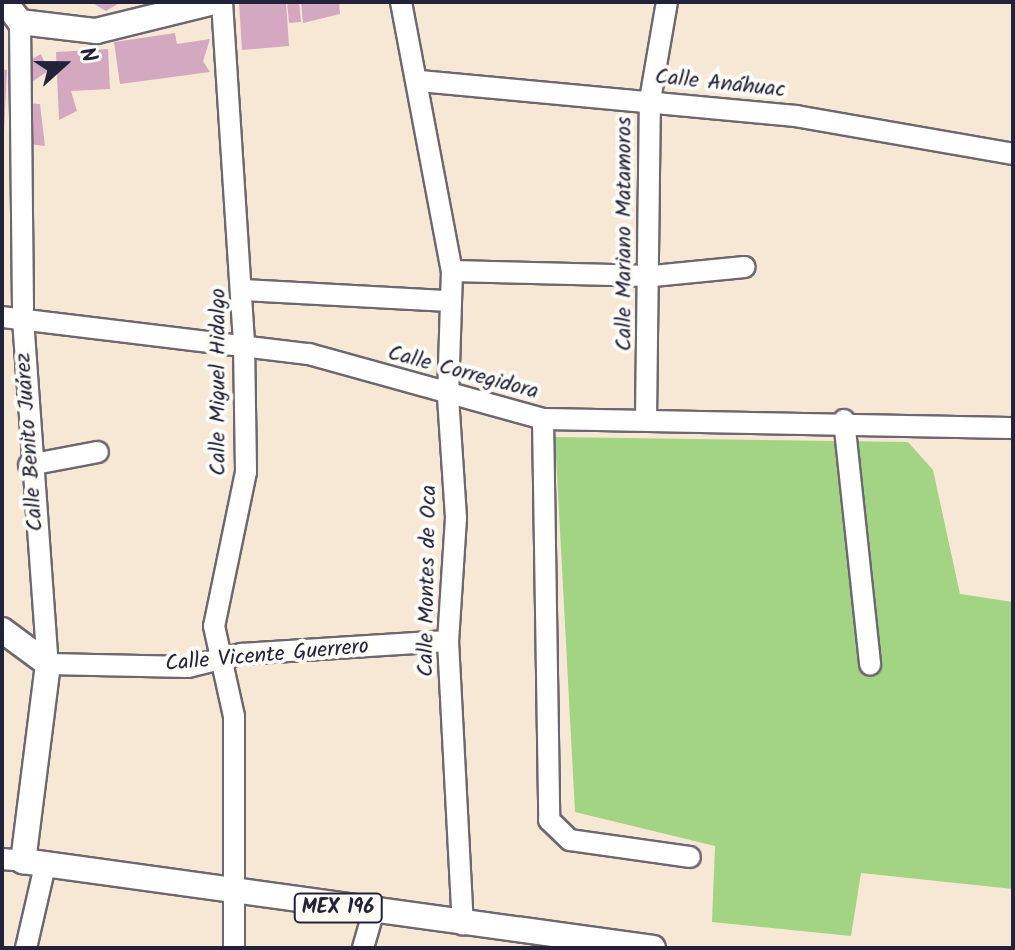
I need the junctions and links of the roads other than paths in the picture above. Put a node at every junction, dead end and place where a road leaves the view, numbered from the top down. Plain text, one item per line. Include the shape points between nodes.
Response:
1 (5, 2) edge
2 (214, 2) edge
3 (222, 2) edge
4 (401, 2) edge
5 (667, 2) edge
6 (20, 22) junction
7 (419, 81) junction
8 (650, 100) junction
9 (1013, 154) edge
10 (745, 267) dead end
11 (452, 271) junction
12 (653, 276) junction
13 (244, 290) junction
14 (449, 301) junction
15 (12, 318) edge
16 (244, 343) junction
17 (448, 397) junction
18 (543, 419) junction
19 (646, 420) junction
20 (844, 420) junction
21 (1013, 428) edge
22 (98, 452) dead end
23 (29, 465) junction
24 (2, 630) edge
25 (448, 641) junction
26 (216, 659) junction
27 (48, 664) junction
28 (870, 665) dead end
29 (690, 857) dead end
30 (24, 862) edge
31 (230, 894) junction
32 (373, 913) junction
33 (463, 925) junction
34 (591, 945) edge
35 (26, 948) edge
36 (234, 948) edge
37 (363, 948) edge
38 (653, 948) edge

1 - 6 main road
2 - 6 main road via 96,31
3 - 13 street, Calle Miguel Hidalgo
4 - 7 street, Calle Montes de Oca
5 - 8 street, Calle Mariano Matamoros
6 - 15 street, Calle Benito Juárez
7 - 8 street, Calle Anáhuac
7 - 11 street, Calle Montes de Oca
8 - 9 street, Calle Anáhuac via 796,116
8 - 12 street, Calle Mariano Matamoros
10 - 12 street
11 - 12 street
11 - 14 street, Calle Montes de Oca
12 - 19 street, Calle Mariano Matamoros
13 - 14 street
13 - 16 street, Calle Miguel Hidalgo
14 - 17 street, Calle Montes de Oca
15 - 16 street, Calle Corregidora
15 - 23 street, Calle Benito Juárez
16 - 17 street, Calle Corregidora via 309,354
16 - 26 street, Calle Miguel Hidalgo via 246,472 214,626
17 - 18 street, Calle Corregidora
17 - 25 street, Calle Montes de Oca via 456,518
18 - 19 street, Calle Corregidora
18 - 29 street via 549,820 570,840
19 - 20 street, Calle Corregidora
20 - 21 street, Calle Corregidora
20 - 28 street
22 - 23 street
23 - 27 street, Calle Benito Juárez
24 - 27 main road
25 - 26 street, Calle Vicente Guerrero
25 - 33 street, Calle Montes de Oca
26 - 27 street, Calle Vicente Guerrero via 188,667
26 - 31 street, Calle Miguel Hidalgo via 234,716
27 - 30 main road, Calle Benito Juárez
30 - 31 main road, MEX 196
30 - 35 street, Calle Benito Juárez
31 - 32 main road, MEX 196
31 - 36 street, Calle Miguel Hidalgo
32 - 33 main road, MEX 196
32 - 37 street
33 - 34 main road, MEX 196
34 - 38 main road, MEX 196

